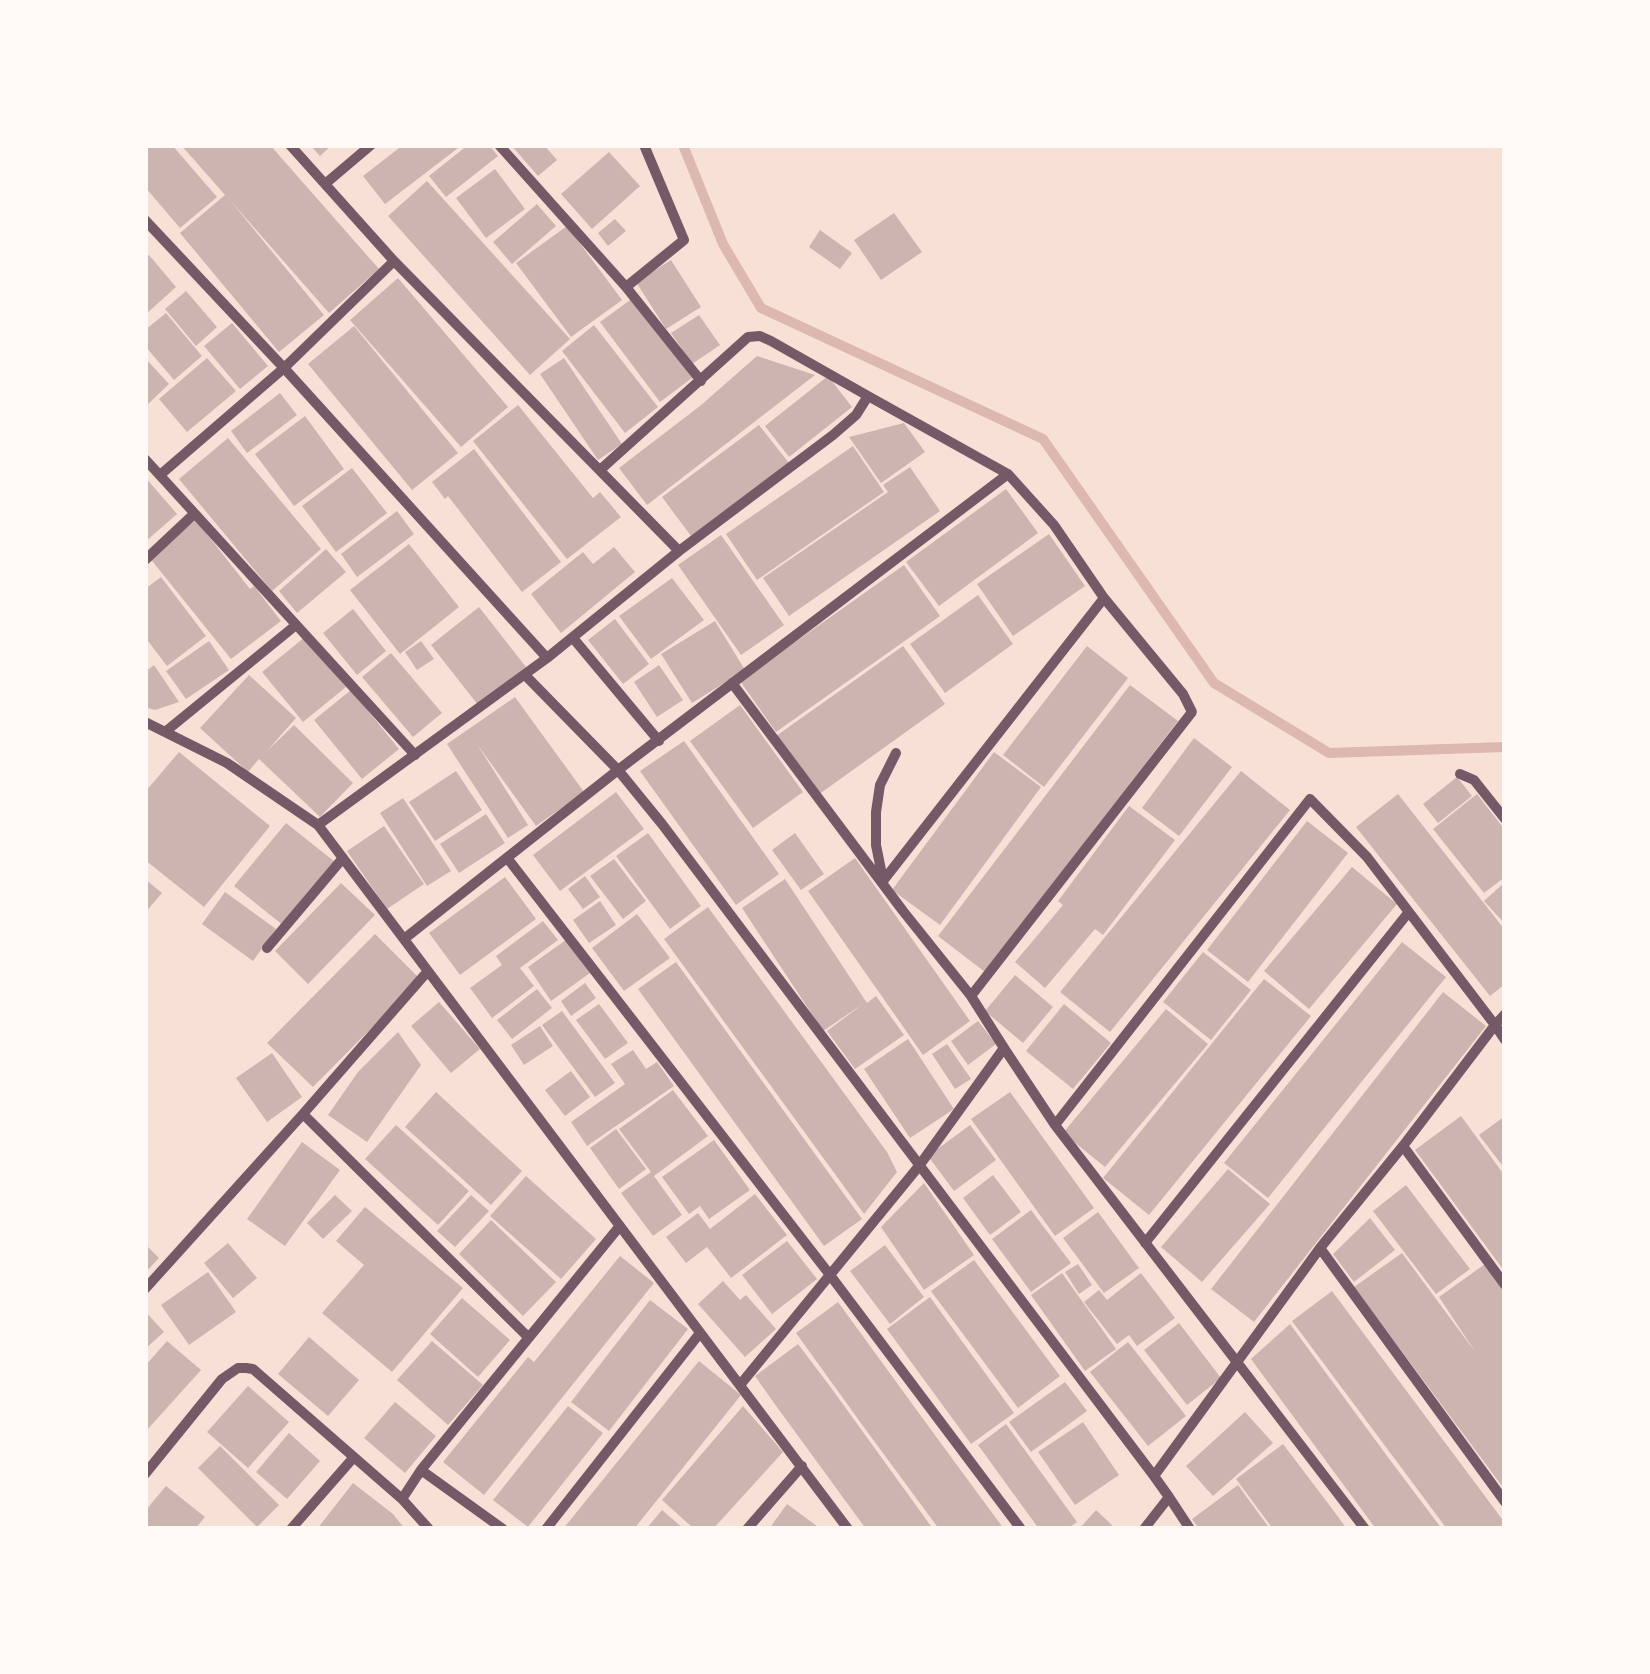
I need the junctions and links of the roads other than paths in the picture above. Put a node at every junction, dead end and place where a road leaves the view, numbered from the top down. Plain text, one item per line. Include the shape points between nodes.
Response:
1 (290, 145) edge
2 (371, 145) edge
3 (500, 145) edge
4 (644, 145) edge
5 (325, 184) junction
6 (145, 220) edge
7 (394, 261) junction
8 (626, 287) junction
9 (284, 368) junction
10 (701, 381) junction
11 (868, 396) junction
12 (145, 459) edge
13 (600, 470) junction
14 (1008, 474) junction
15 (160, 475) junction
16 (194, 514) junction
17 (679, 551) junction
18 (145, 560) edge
19 (1104, 598) junction
20 (296, 624) junction
21 (572, 638) junction
22 (547, 658) junction
23 (524, 675) junction
24 (732, 683) junction
25 (145, 722) edge
26 (166, 732) junction
27 (659, 742) junction
28 (896, 753) dead end
29 (415, 754) junction
30 (618, 770) junction
31 (1460, 774) dead end
32 (1505, 819) edge
33 (318, 825) junction
34 (343, 858) junction
35 (508, 858) junction
36 (883, 881) junction
37 (1408, 913) junction
38 (404, 939) junction
39 (267, 948) dead end
40 (428, 971) junction
41 (971, 996) junction
42 (1505, 1014) edge
43 (1495, 1024) junction
44 (1505, 1040) edge
45 (1004, 1048) junction
46 (303, 1114) junction
47 (1054, 1125) junction
48 (1403, 1146) junction
49 (920, 1166) junction
50 (620, 1226) junction
51 (1145, 1243) junction
52 (1320, 1248) junction
53 (830, 1275) junction
54 (1505, 1284) edge
55 (145, 1289) edge
56 (700, 1333) junction
57 (528, 1337) junction
58 (1237, 1360) junction
59 (740, 1385) junction
60 (354, 1457) junction
61 (802, 1466) junction
62 (421, 1470) junction
63 (145, 1474) edge
64 (1154, 1476) junction
65 (1169, 1497) junction
66 (402, 1499) junction
67 (1505, 1502) edge
68 (291, 1529) edge
69 (429, 1529) edge
70 (502, 1529) edge
71 (546, 1529) edge
72 (748, 1529) edge
73 (848, 1529) edge
74 (1021, 1529) edge
75 (1144, 1529) edge
76 (1190, 1529) edge
77 (1365, 1529) edge

1 - 5 street
2 - 5 street
3 - 8 street
4 - 8 street via 684,240
5 - 7 street
6 - 9 street
7 - 9 street
7 - 13 street
8 - 10 street
9 - 15 street
9 - 22 street
10 - 11 street via 735,346 760,336
10 - 13 street
11 - 14 street
11 - 17 street via 833,435
12 - 15 street
13 - 17 street
14 - 19 street
14 - 24 street
15 - 16 street
16 - 18 street
16 - 20 street
17 - 21 street
19 - 36 street
19 - 41 street via 1192,712
20 - 26 street
20 - 29 street
21 - 22 street
21 - 27 street
22 - 23 street
23 - 29 street
23 - 30 street
24 - 27 street
24 - 36 street
25 - 26 street
26 - 33 street via 227,763
27 - 30 street
28 - 36 street via 876,812
29 - 33 street
30 - 35 street
30 - 49 street
31 - 32 street via 1474,780
33 - 34 street
34 - 38 street
34 - 39 street
35 - 38 street
35 - 53 street
36 - 41 street
37 - 43 street
37 - 47 street via 1310,798
37 - 51 street
38 - 40 street
40 - 46 street
40 - 50 street
41 - 45 street
42 - 43 street
43 - 44 street
43 - 48 street
45 - 47 street
45 - 49 street
46 - 55 street
46 - 57 street
47 - 51 street
48 - 52 street
48 - 54 street
49 - 53 street
49 - 64 street
50 - 56 street
50 - 57 street
51 - 58 street
52 - 58 street
52 - 67 street
53 - 59 street
53 - 74 street
56 - 59 street
56 - 71 street
57 - 62 street
58 - 64 street
58 - 77 street
59 - 61 street
60 - 63 street via 253,1369 238,1368
60 - 66 street
60 - 68 street
61 - 72 street
61 - 73 street
62 - 66 street
62 - 70 street
64 - 65 street
65 - 75 street
65 - 76 street
66 - 69 street

